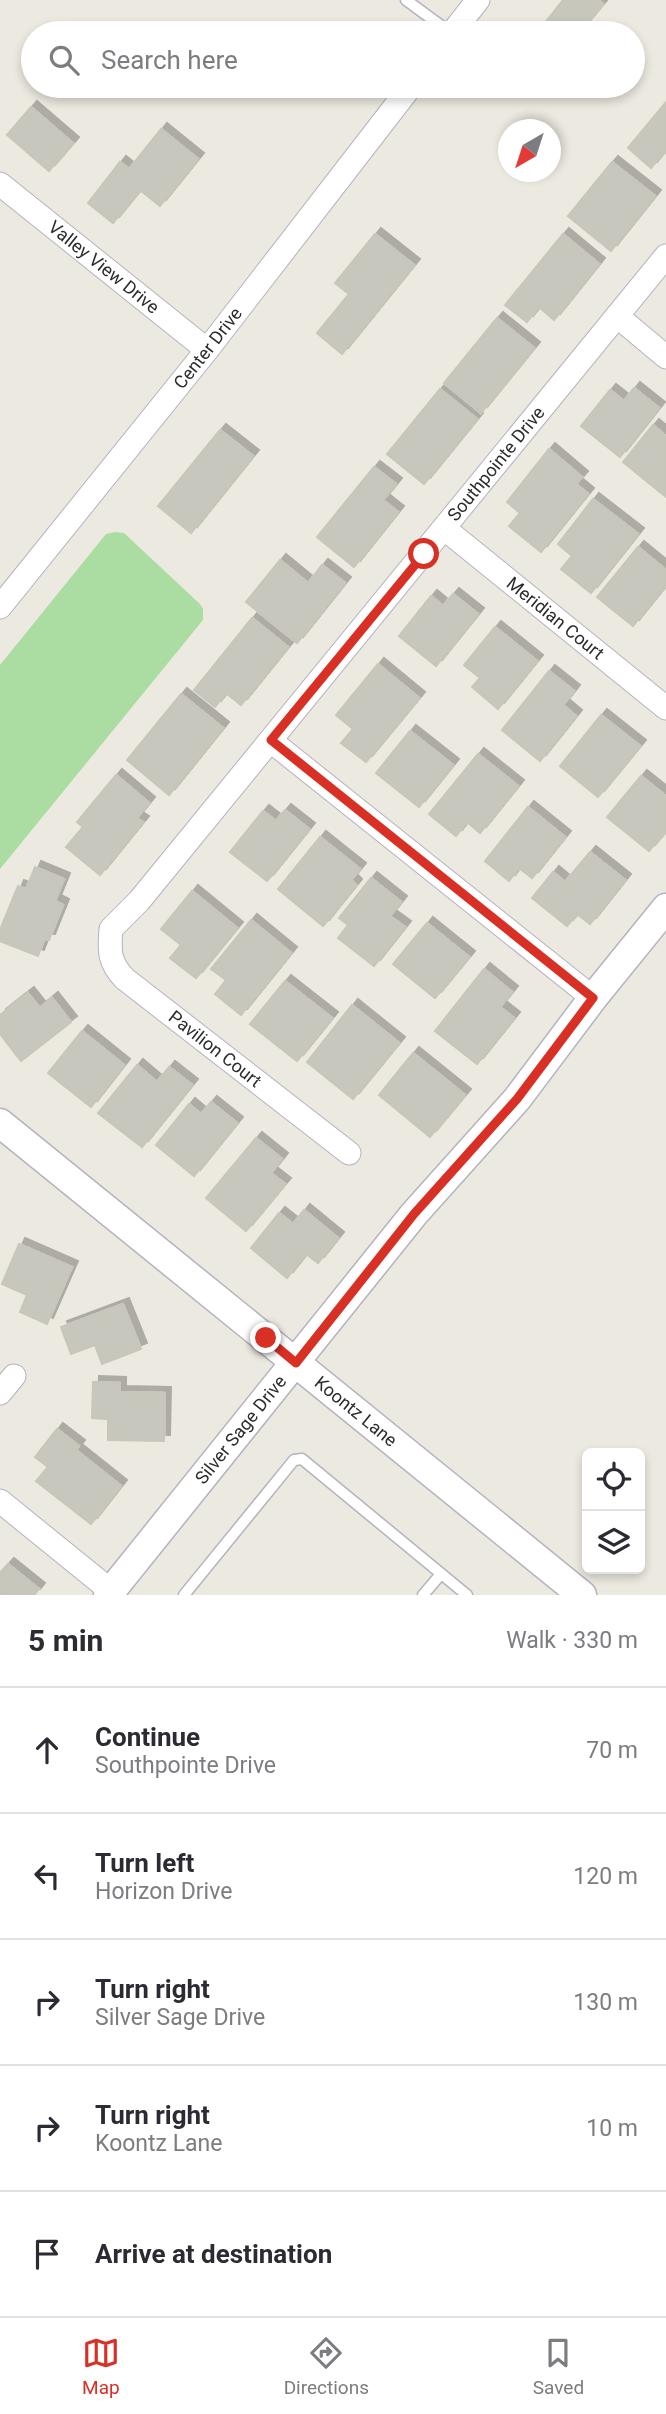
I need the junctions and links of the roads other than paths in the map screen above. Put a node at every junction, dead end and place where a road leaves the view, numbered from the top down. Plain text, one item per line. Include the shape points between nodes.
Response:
1 (406, 0) edge
2 (478, 0) edge
3 (435, 21) edge
4 (461, 21) edge
5 (402, 98) edge
6 (0, 184) edge
7 (666, 256) edge
8 (617, 316) junction
9 (207, 350) junction
10 (666, 357) edge
11 (445, 528) junction
12 (0, 607) edge
13 (666, 708) edge
14 (271, 740) junction
15 (666, 908) edge
16 (111, 929) joint
17 (593, 998) junction
18 (0, 1123) edge
19 (349, 1153) dead end
20 (296, 1363) junction
21 (0, 1501) edge
22 (441, 1574) junction
23 (110, 1593) edge
24 (184, 1595) edge
25 (423, 1595) edge
26 (467, 1595) edge
27 (582, 1595) edge

1 - 3 lane
2 - 4 street
5 - 9 street, Center Drive
6 - 9 street, Valley View Drive
7 - 8 street, Southpointe Drive
8 - 10 street
8 - 11 street, Southpointe Drive
9 - 12 street, Center Drive
11 - 13 street, Meridian Court
11 - 14 street, Southpointe Drive
14 - 16 street, Southpointe Drive
14 - 17 street
15 - 17 street, Silver Sage Drive
16 - 19 street, Pavilion Court via 111,959 125,979
17 - 20 street, Silver Sage Drive via 517,1099 414,1214
18 - 20 street, Koontz Lane
20 - 23 street, Silver Sage Drive
20 - 27 street, Koontz Lane
21 - 23 street
22 - 24 lane via 302,1459 294,1460
22 - 25 lane
22 - 26 lane

